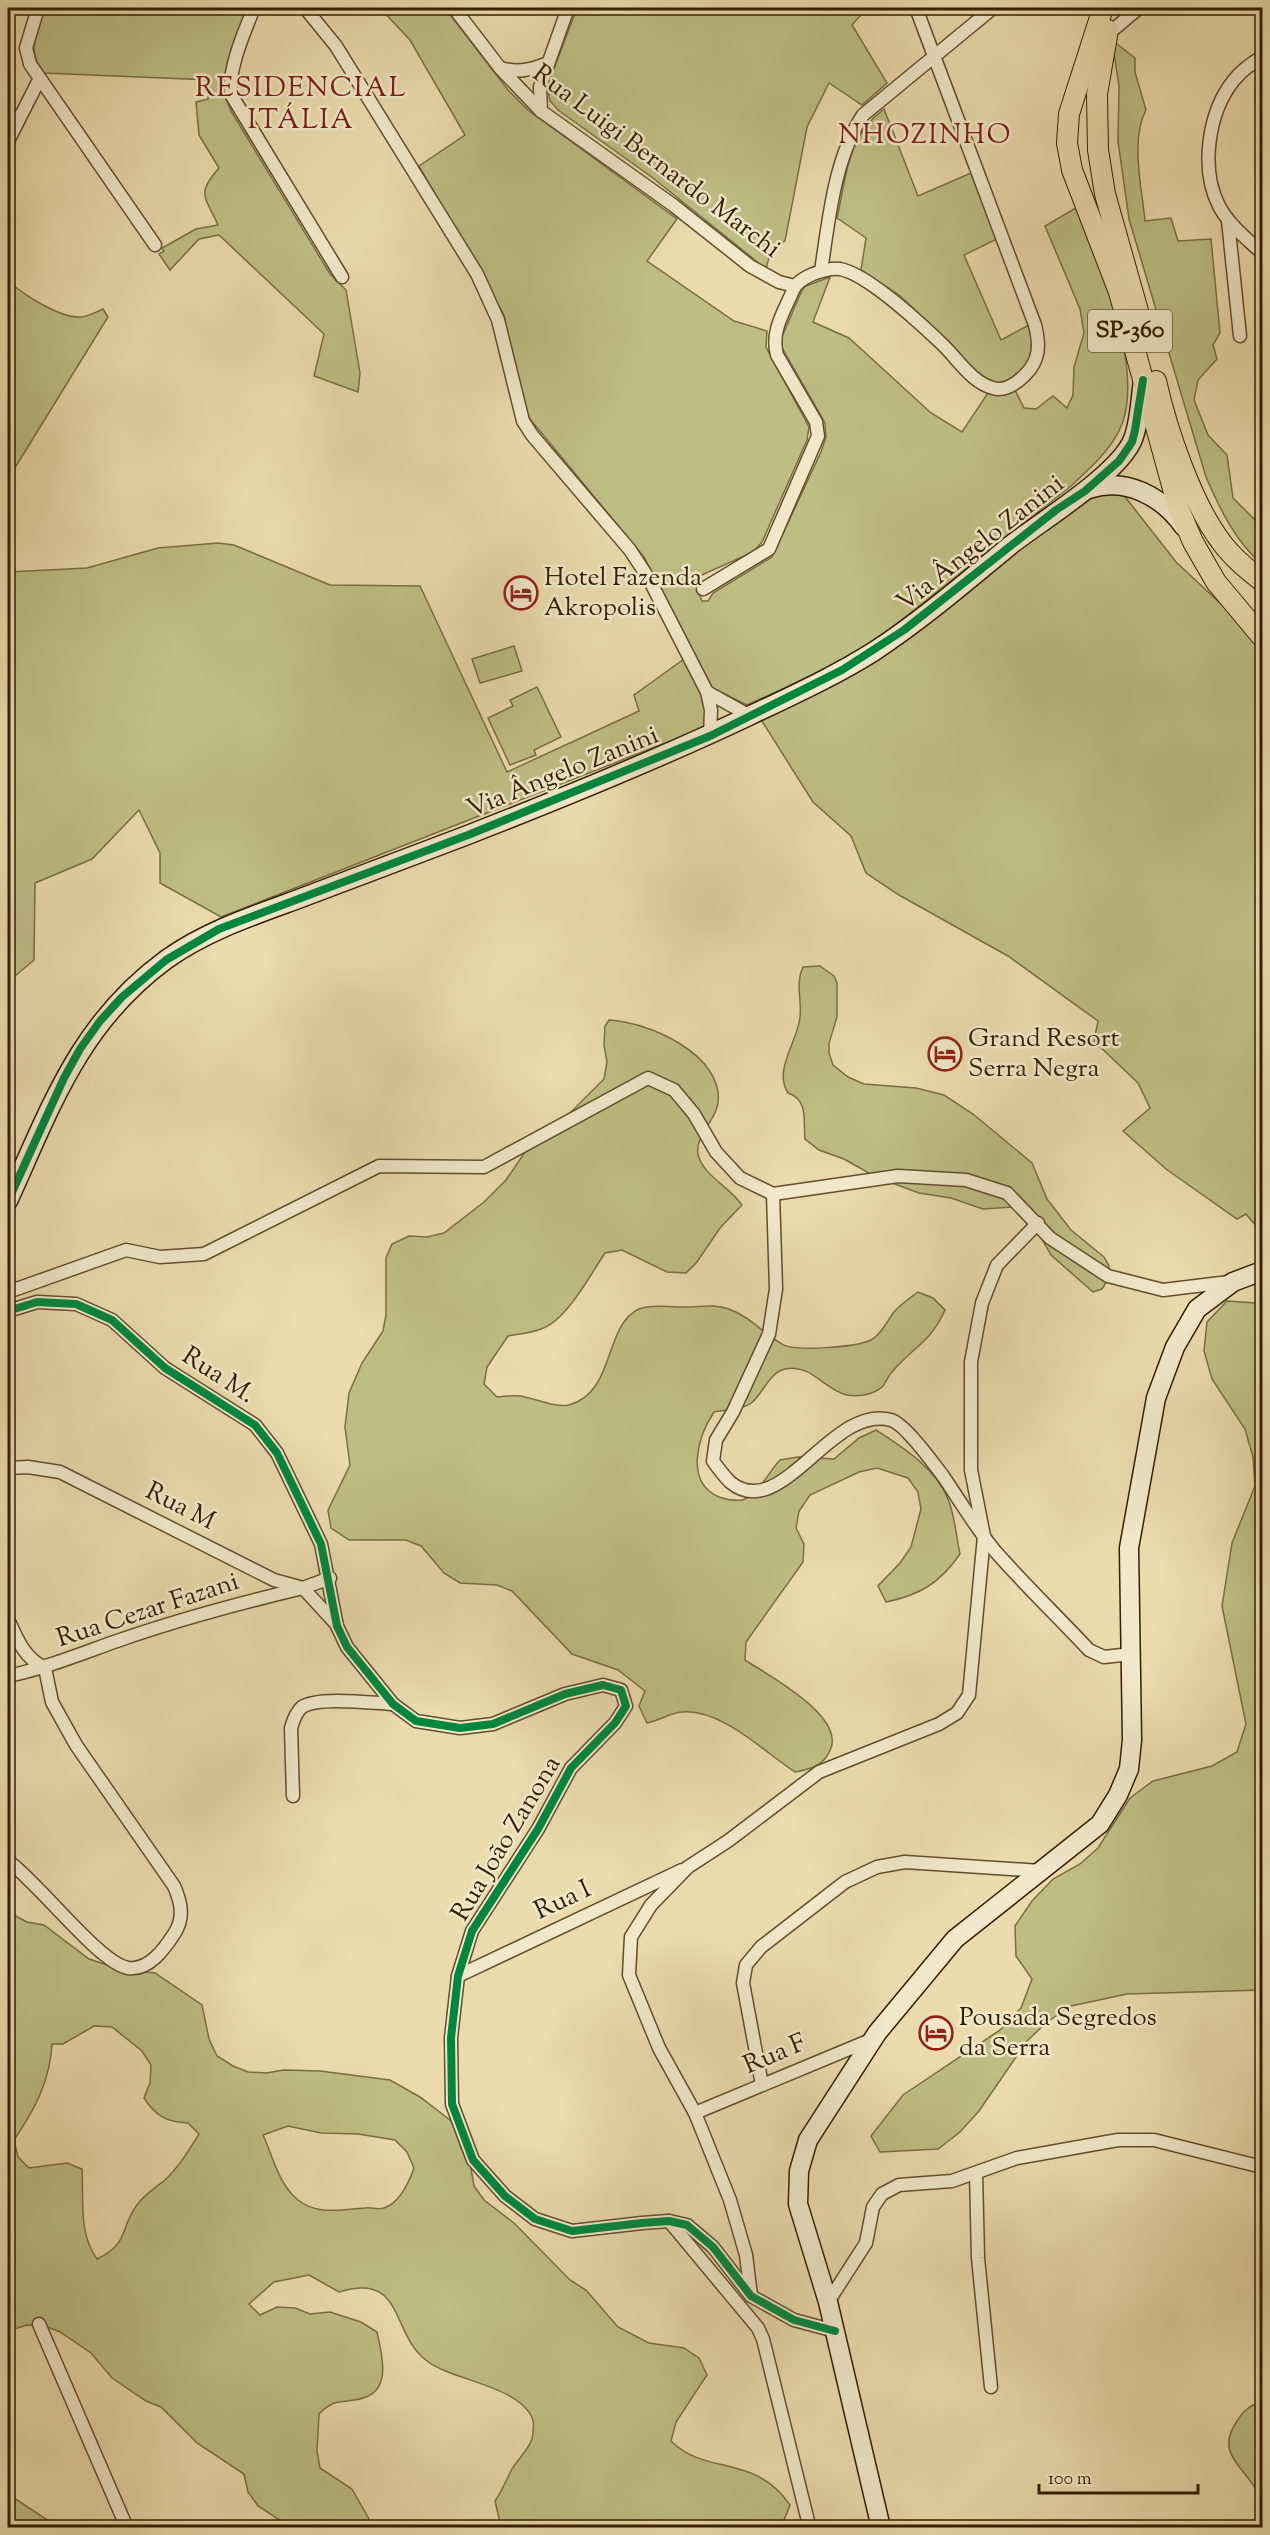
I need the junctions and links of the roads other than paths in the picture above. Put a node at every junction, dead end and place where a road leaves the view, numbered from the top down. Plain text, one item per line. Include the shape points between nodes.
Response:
1 (38, 8) edge
2 (305, 8) edge
3 (454, 8) edge
4 (568, 8) edge
5 (916, 8) edge
6 (993, 8) edge
7 (1103, 8) edge
8 (1108, 8) edge
9 (1139, 8) edge
10 (255, 10) edge
11 (1108, 34) junction
12 (934, 55) junction
13 (1263, 57) edge
14 (548, 63) junction
15 (500, 68) junction
16 (39, 80) junction
17 (542, 111) junction
18 (1067, 136) junction
19 (8, 141) edge
20 (1098, 146) junction
21 (1228, 221) junction
22 (155, 245) dead end
23 (1263, 253) edge
24 (821, 271) junction
25 (342, 277) dead end
26 (795, 286) junction
27 (1240, 336) dead end
28 (1143, 380) junction
29 (1085, 491) junction
30 (1193, 542) junction
31 (1263, 581) edge
32 (703, 589) dead end
33 (1263, 637) edge
34 (707, 692) junction
35 (750, 716) junction
36 (710, 736) junction
37 (773, 1194) junction
38 (8, 1201) edge
39 (1038, 1223) junction
40 (1263, 1271) edge
41 (1233, 1282) junction
42 (8, 1292) edge
43 (8, 1311) edge
44 (8, 1468) edge
45 (984, 1536) junction
46 (330, 1578) junction
47 (303, 1588) junction
48 (8, 1619) edge
49 (337, 1626) junction
50 (1131, 1654) junction
51 (45, 1668) junction
52 (8, 1676) edge
53 (393, 1704) junction
54 (293, 1796) dead end
55 (8, 1861) edge
56 (688, 1867) junction
57 (1041, 1870) junction
58 (458, 1976) junction
59 (873, 2038) junction
60 (762, 2085) junction
61 (695, 2113) junction
62 (1263, 2167) edge
63 (976, 2173) junction
64 (669, 2221) junction
65 (751, 2296) junction
66 (828, 2302) junction
67 (39, 2324) dead end
68 (835, 2331) junction
69 (991, 2387) dead end
70 (127, 2528) edge
71 (807, 2528) edge
72 (881, 2528) edge

1 - 16 street via 26,48
2 - 34 street via 336,46 477,274 498,320 523,421 649,579
3 - 15 street, Rua Luigi Bernardo Marchi
4 - 14 street
5 - 12 street
6 - 12 street
7 - 18 main road, SP-360 via 1074,94
8 - 11 main road, SP-360
9 - 11 street
10 - 25 street via 231,74 232,96
11 - 20 main road, SP-360 via 1097,94
12 - 24 street via 863,115 851,133
12 - 24 street via 1035,325 1039,352 1036,360 1020,380 1007,388 991,388 892,300 845,271
13 - 21 street via 1233,80 1221,101 1210,141 1212,185
14 - 15 street via 528,71
14 - 17 street via 540,87
15 - 17 street, Rua Luigi Bernardo Marchi
16 - 19 street
16 - 22 street
17 - 26 street, Rua Luigi Bernardo Marchi via 750,266
18 - 20 main road via 1078,128 1084,129
18 - 28 main road, SP-360 via 1072,170 1119,292
20 - 31 main road, SP-360 via 1105,194 1157,388 1195,496 1223,544
21 - 23 street
21 - 27 street
24 - 26 street
26 - 32 street via 774,344 816,422 818,436 768,549
28 - 29 street, Via Ângelo Zanini via 1132,442 1119,461
28 - 30 main road, SP-360 via 1175,497
29 - 30 street, Via Ângelo Zanini via 1109,484 1150,495 1175,516
29 - 35 street, Via Ângelo Zanini via 872,652
30 - 33 main road, SP-360 via 1216,582
34 - 35 street
34 - 36 street
35 - 36 street, Via Ângelo Zanini
36 - 38 street, Via Ângelo Zanini via 468,835 219,928 190,944 129,991 93,1031 64,1078
37 - 39 street via 898,1176 966,1180 1007,1193
37 - 42 street via 740,1178 716,1152 694,1114 674,1090 648,1078 484,1167 379,1166 204,1254 160,1257 126,1250
37 - 45 street via 776,1289 769,1334 716,1440 712,1461 731,1483 751,1491 766,1491 849,1425 873,1418 893,1420 928,1455
39 - 41 street via 1050,1238 1108,1276 1163,1290
39 - 45 street via 998,1265 981,1303 971,1362 971,1470
40 - 41 street
41 - 50 street via 1197,1309 1175,1347 1156,1398 1129,1548
43 - 46 street, Rua M. via 37,1302 76,1304 112,1320 165,1368 255,1425 277,1453 321,1544
44 - 47 street, Rua M via 60,1472 274,1580
45 - 50 street via 1089,1650 1104,1657
45 - 56 street via 969,1695 957,1713 895,1743 819,1772
46 - 47 street
46 - 49 street, Rua João Zanona
47 - 49 street
47 - 51 street, Rua Cezar Fazani via 118,1641
48 - 51 street via 22,1649 33,1663
49 - 53 street, Rua João Zanona via 346,1647
50 - 57 street via 1129,1769 1100,1824
51 - 52 street, Rua Cezar Fazani
51 - 55 street via 52,1702 76,1745 174,1886 182,1904 178,1928 163,1951 143,1966 128,1968 113,1961 83,1935
53 - 54 street via 315,1702 302,1707 291,1728
53 - 58 street, Rua João Zanona via 416,1721 460,1728 493,1724 565,1694 603,1685 621,1690 626,1706 615,1723 571,1768 538,1829 472,1931
56 - 58 street, Rua I
56 - 61 street via 651,1905 632,1937 629,1975 659,2048
57 - 59 street via 955,1939
57 - 60 street via 905,1862 878,1867 845,1882 761,1947 746,1965 743,1983
58 - 64 street, Rua João Zanona via 451,2038 452,2104 472,2160 505,2196 535,2219 572,2231
59 - 60 street, Rua F
59 - 66 street via 808,2140 799,2171 798,2204
60 - 61 street, Rua F
61 - 65 street via 730,2200 746,2255
62 - 63 street via 1154,2140 1118,2140 1017,2158
63 - 66 street via 952,2181 899,2185 882,2194 873,2207 866,2243
63 - 69 street via 978,2258
64 - 65 street, Rua João Zanona via 687,2225 713,2247
64 - 71 street via 764,2339
65 - 68 street, Rua João Zanona via 794,2320
66 - 68 street
67 - 70 street
68 - 72 street

